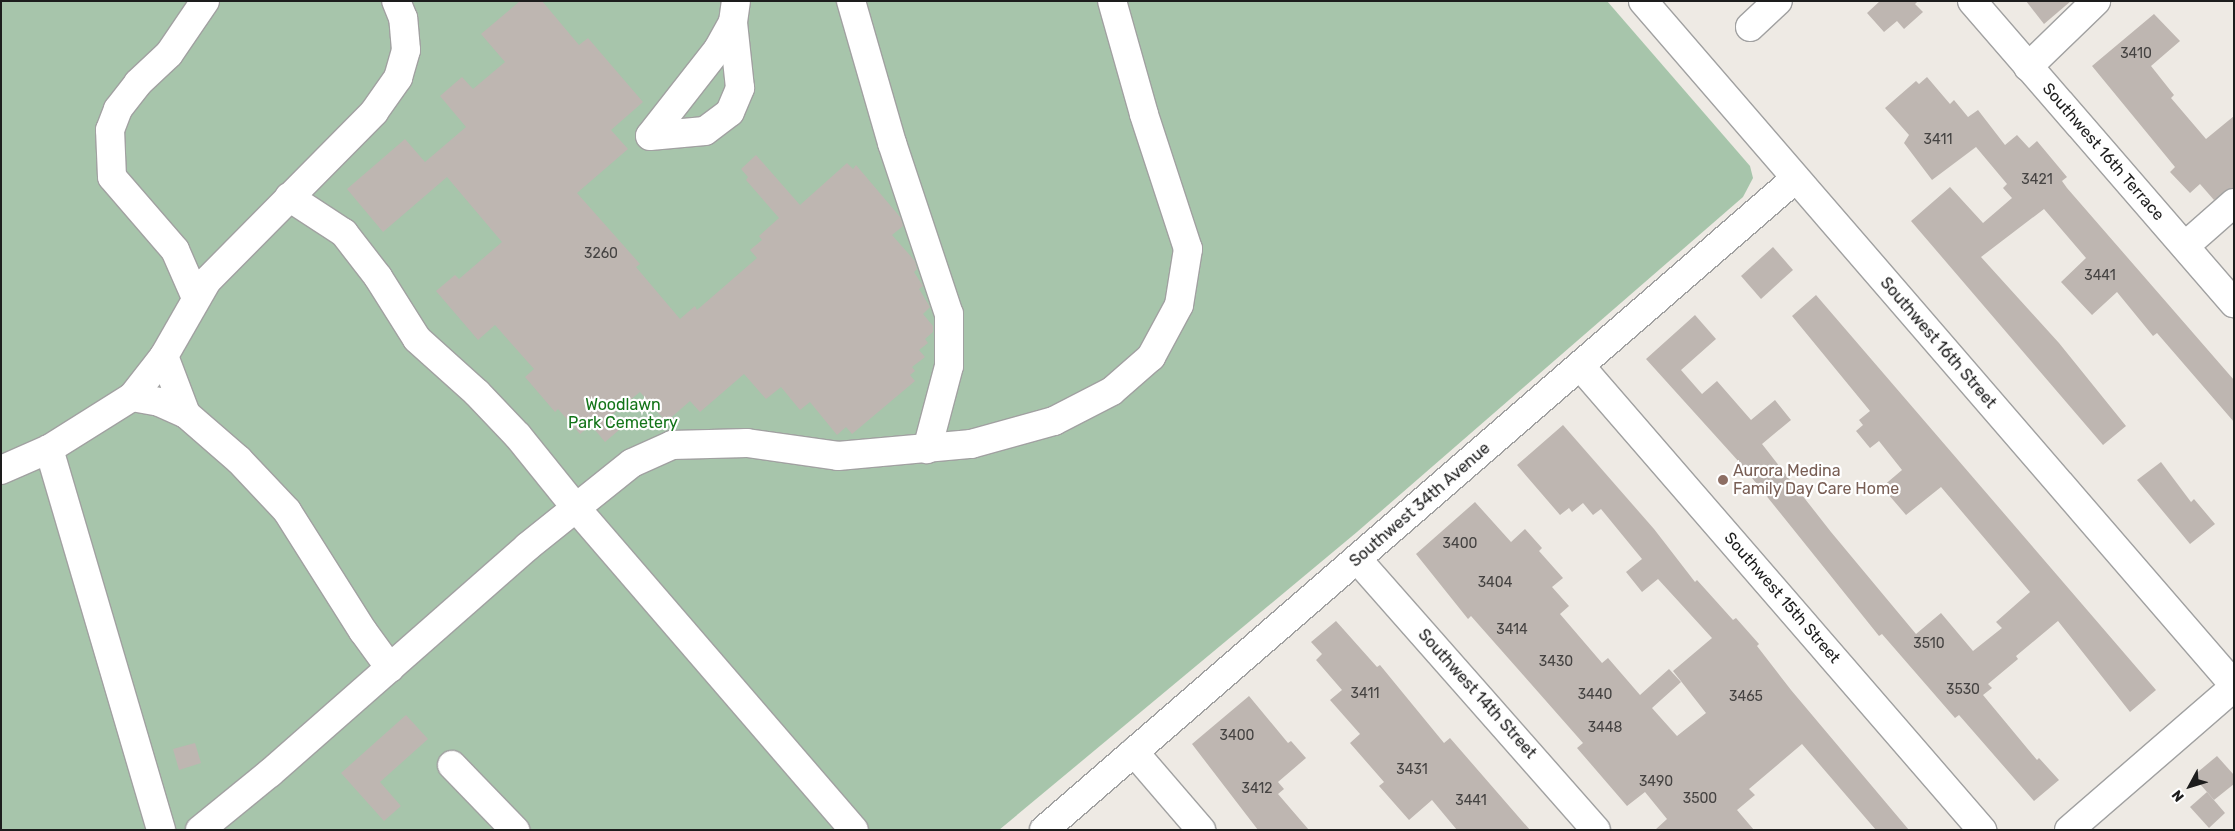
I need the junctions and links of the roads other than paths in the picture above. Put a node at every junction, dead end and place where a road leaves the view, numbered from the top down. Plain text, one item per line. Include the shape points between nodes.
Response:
1 (205, 1) edge
2 (396, 1) edge
3 (851, 1) edge
4 (1112, 1) edge
5 (1643, 1) edge
6 (1778, 1) edge
7 (1972, 1) edge
8 (2096, 1) edge
9 (1750, 27) dead end
10 (2028, 67) junction
11 (1795, 179) junction
12 (289, 197) junction
13 (2234, 203) edge
14 (2185, 246) junction
15 (196, 298) junction
16 (2234, 303) edge
17 (164, 356) junction
18 (1581, 367) junction
19 (132, 398) junction
20 (186, 414) junction
21 (50, 449) junction
22 (927, 449) junction
23 (1, 470) edge
24 (576, 508) junction
25 (1358, 559) junction
26 (390, 668) junction
27 (2234, 686) edge
28 (1134, 752) junction
29 (452, 765) dead end
30 (161, 830) edge
31 (200, 830) edge
32 (515, 830) edge
33 (854, 830) edge
34 (1044, 830) edge
35 (1201, 830) edge
36 (1596, 830) edge
37 (1982, 830) edge
38 (2069, 830) edge

1 - 15 street via 169,54 138,83 118,109 110,130 112,177 175,250
2 - 12 street via 403,18 406,50 398,78 374,112
3 - 22 street via 892,143 949,314 948,366
4 - 22 street via 1144,114 1188,249 1179,306 1151,357 1112,391 1054,421 971,444
5 - 11 street, Southwest 16th Street
6 - 9 street
7 - 10 street, Southwest 16th Terrace
8 - 10 street
10 - 14 street, Southwest 16th Terrace
11 - 18 street, Southwest 34th Avenue
11 - 27 street, Southwest 16th Street
12 - 15 street via 207,281
12 - 24 street via 344,234 378,277 417,338 518,436
13 - 14 street
14 - 16 street, Southwest 16th Terrace
15 - 17 street
17 - 19 street
17 - 20 street
18 - 25 street, Southwest 34th Avenue
18 - 37 street, Southwest 15th Street
19 - 20 street via 159,402
19 - 21 street
20 - 26 street via 239,460 287,511 362,631
21 - 23 street
21 - 30 street
22 - 24 street via 838,456 747,443 672,446 632,463
24 - 26 street
24 - 33 street
25 - 28 street, Southwest 34th Avenue
25 - 36 street, Southwest 14th Street
26 - 31 street
27 - 38 street
28 - 34 street, Southwest 34th Avenue
28 - 35 street
29 - 32 street

